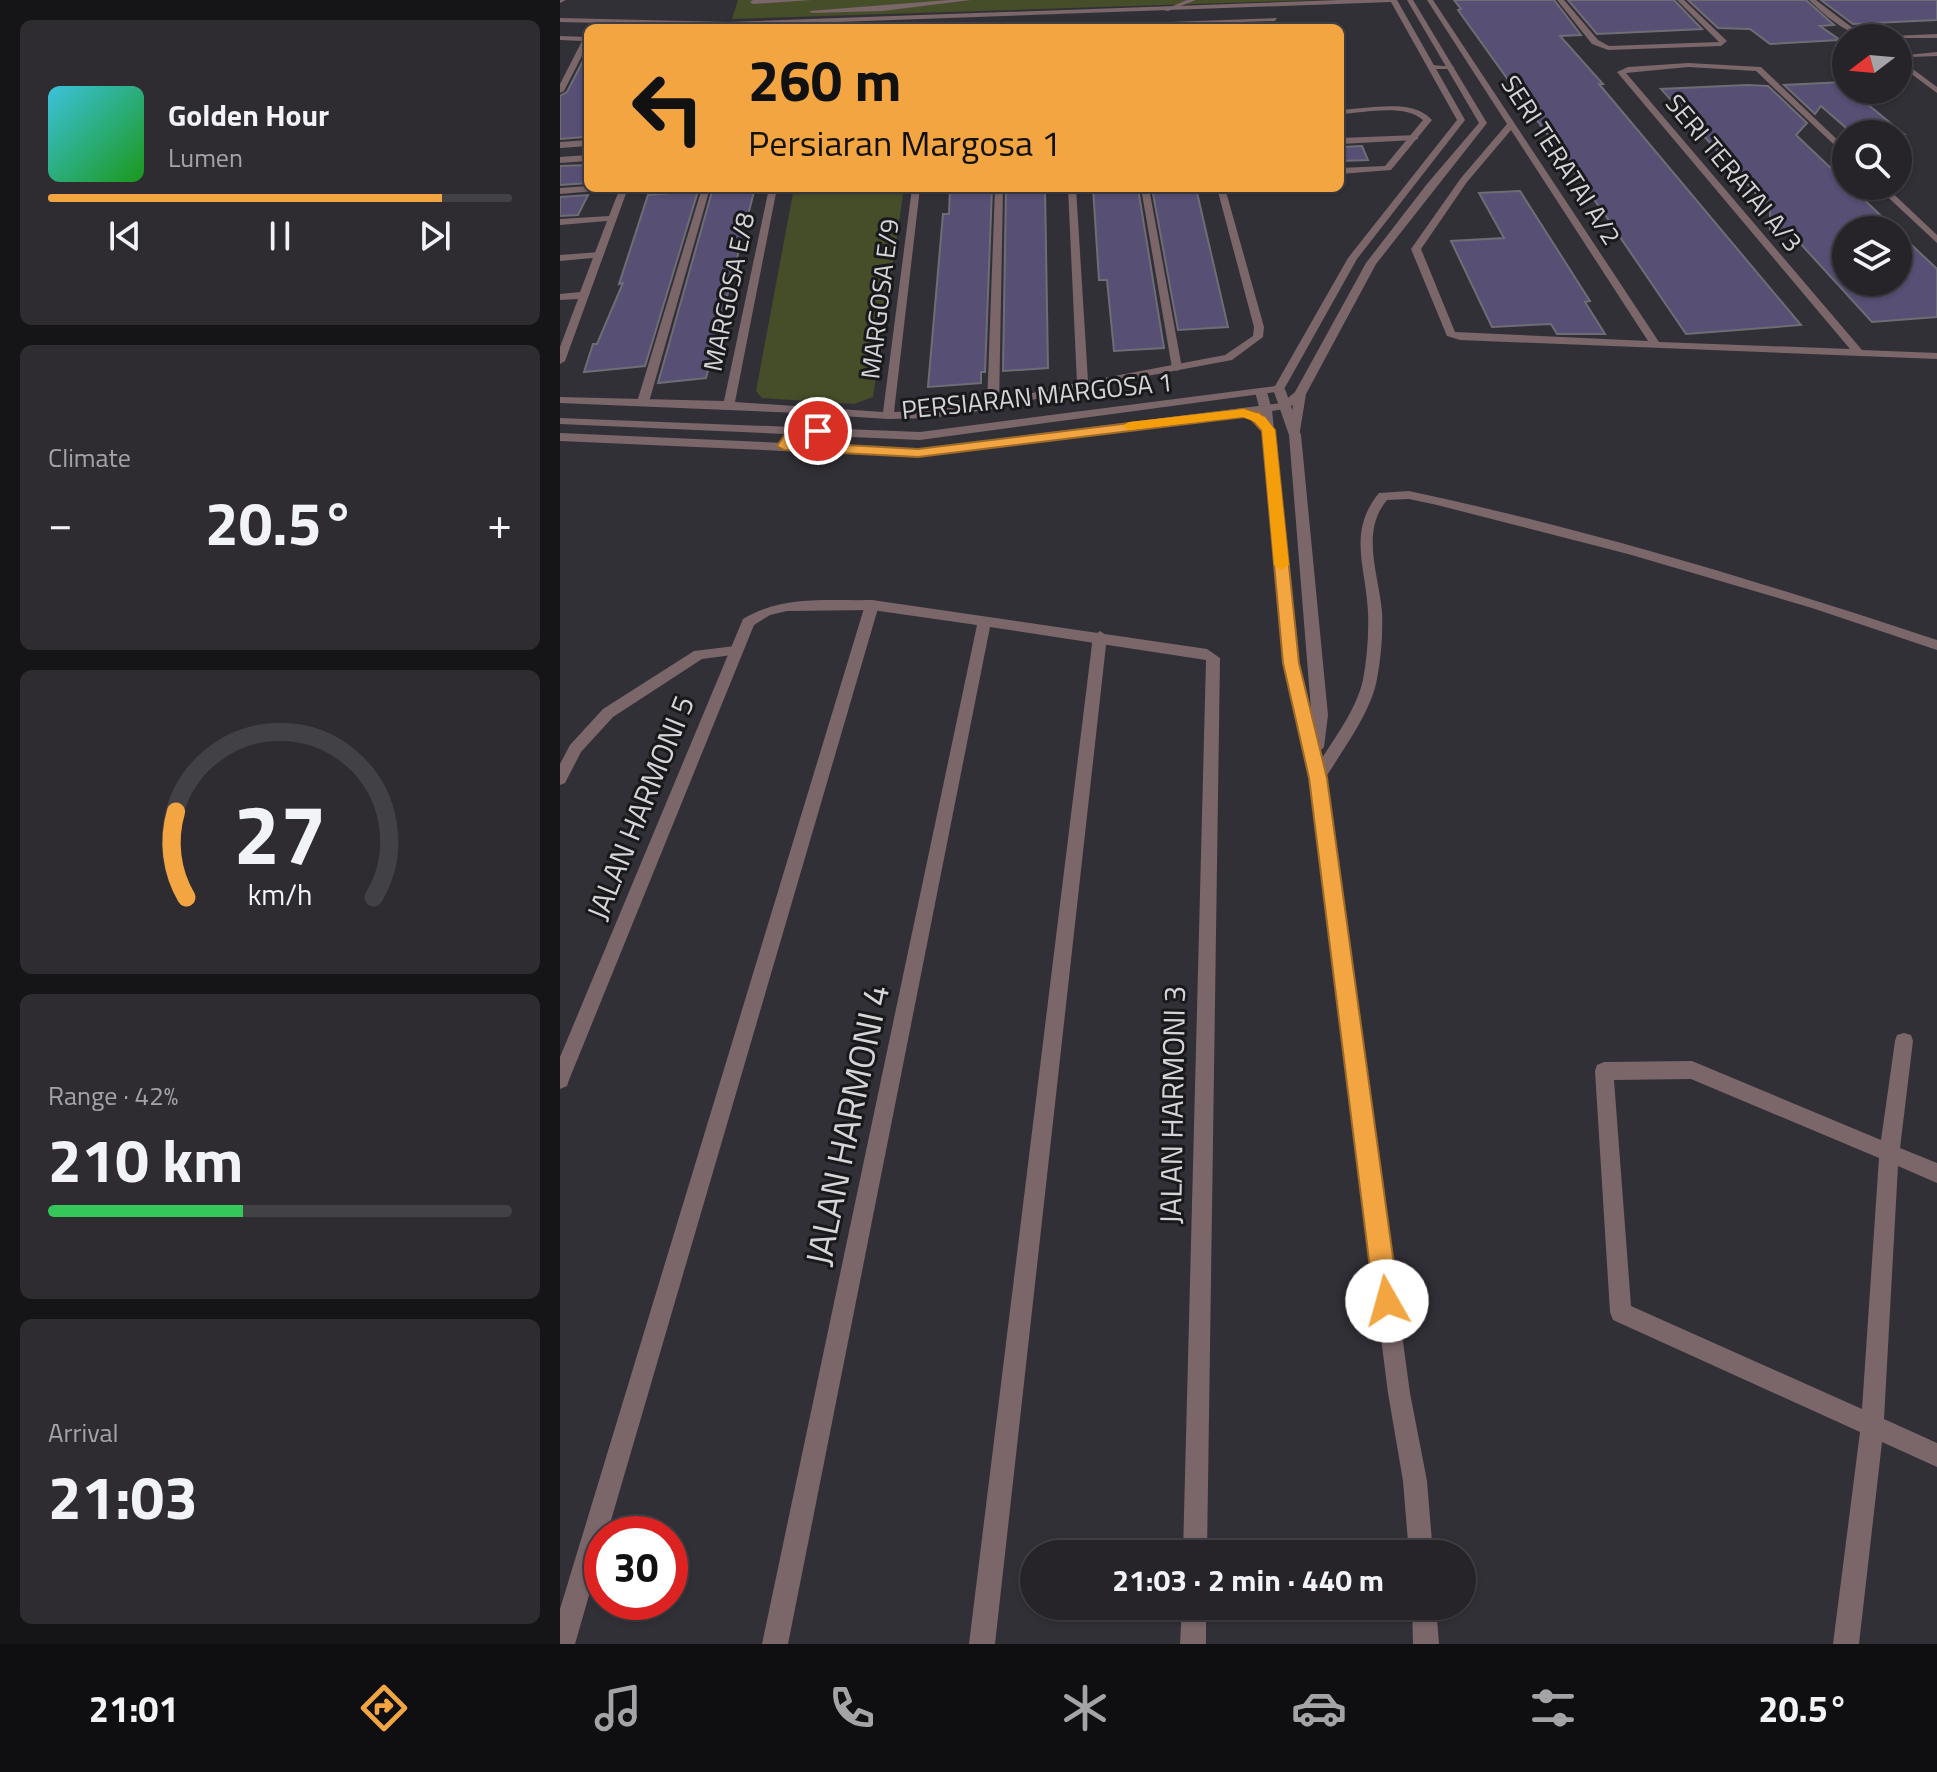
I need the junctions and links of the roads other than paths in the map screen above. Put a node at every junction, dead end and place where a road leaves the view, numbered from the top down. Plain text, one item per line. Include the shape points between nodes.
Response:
1 (810, 0) edge
2 (968, 0) edge
3 (1193, 0) edge
4 (1430, 0) edge
5 (1560, 0) edge
6 (1680, 0) edge
7 (1812, 0) edge
8 (753, 2) dead end
9 (1395, 2) edge
10 (1412, 2) edge
11 (1271, 8) junction
12 (1166, 10) junction
13 (812, 11) junction
14 (1275, 19) junction
15 (560, 20) edge
16 (728, 24) edge
17 (810, 24) edge
18 (1063, 24) edge
19 (1235, 24) edge
20 (1277, 24) edge
21 (1842, 24) edge
22 (560, 26) edge
23 (584, 27) edge
24 (1937, 36) edge
25 (1912, 37) edge
26 (560, 38) edge
27 (584, 39) edge
28 (584, 46) edge
29 (1937, 54) edge
30 (1912, 55) edge
31 (1432, 67) junction
32 (1451, 67) junction
33 (1912, 71) edge
34 (561, 86) edge
35 (1937, 91) edge
36 (1475, 109) junction
37 (1456, 110) junction
38 (1344, 112) edge
39 (1510, 125) junction
40 (1415, 137) junction
41 (1832, 140) edge
42 (1344, 141) edge
43 (584, 143) edge
44 (560, 145) edge
45 (584, 158) edge
46 (560, 160) edge
47 (1344, 171) edge
48 (584, 189) edge
49 (560, 191) edge
50 (623, 192) edge
51 (705, 192) edge
52 (772, 192) edge
53 (916, 192) edge
54 (999, 192) edge
55 (1072, 192) edge
56 (1146, 192) edge
57 (1222, 192) edge
58 (1895, 200) edge
59 (614, 218) junction
60 (560, 222) edge
61 (1937, 240) edge
62 (600, 255) junction
63 (560, 258) edge
64 (585, 295) junction
65 (560, 297) edge
66 (1655, 344) junction
67 (1859, 353) junction
68 (1937, 356) edge
69 (560, 361) edge
70 (1177, 368) junction
71 (1083, 385) junction
72 (1279, 389) junction
73 (1261, 392) junction
74 (1300, 394) junction
75 (560, 400) edge
76 (643, 402) junction
77 (729, 405) junction
78 (993, 406) junction
79 (1285, 406) junction
80 (1266, 410) junction
81 (808, 411) junction
82 (1244, 413) junction
83 (888, 416) junction
84 (560, 421) edge
85 (795, 429) junction
86 (1268, 430) junction
87 (1295, 435) junction
88 (560, 437) edge
89 (784, 446) junction
90 (872, 605) junction
91 (985, 620) junction
92 (1100, 636) junction
93 (1937, 645) edge
94 (735, 651) junction
95 (1314, 757) junction
96 (1318, 778) junction
97 (560, 779) edge
98 (1904, 1041) dead end
99 (560, 1080) edge
100 (1889, 1154) junction
101 (1937, 1173) edge
102 (1872, 1428) junction
103 (1937, 1455) edge
104 (1195, 1540) edge
105 (1420, 1540) edge
106 (1194, 1620) edge
107 (1425, 1620) edge
108 (562, 1644) edge
109 (775, 1644) edge
110 (982, 1644) edge
111 (1193, 1644) edge
112 (1426, 1644) edge
113 (1846, 1644) edge

1 - 8 street
1 - 13 street
2 - 13 street
3 - 12 street
4 - 39 street, SERI TERATAI A/2
5 - 6 street via 1600,45 1617,49 1723,41
7 - 21 street
9 - 10 street
9 - 11 street
9 - 31 street
10 - 32 street
11 - 12 street
11 - 14 street
11 - 18 street
12 - 18 street
13 - 17 street
14 - 19 street
14 - 20 street
15 - 16 street
22 - 23 street
24 - 25 street
26 - 27 street
28 - 34 street
29 - 30 street
31 - 32 street
31 - 37 street
32 - 36 street
33 - 35 street
36 - 37 street
36 - 74 street via 1483,123 1371,263
37 - 72 street via 1461,120 1353,258
38 - 40 street via 1412,109 1428,120
39 - 66 street, SERI TERATAI A/2
39 - 66 street via 1416,249 1451,334
40 - 42 street
40 - 47 street via 1388,168
41 - 67 street, SERI TERATAI A/3 via 1758,69 1688,65 1621,72
43 - 44 street
45 - 46 street
48 - 49 street
50 - 59 street
51 - 76 street
52 - 77 street, MARGOSA E/8
53 - 83 street, MARGOSA E/9
54 - 78 street
55 - 71 street
56 - 70 street
57 - 70 street via 1258,337 1228,358
58 - 61 street
59 - 60 street
59 - 62 street
62 - 63 street
62 - 64 street
64 - 65 street
64 - 69 street
66 - 67 street
67 - 68 street
70 - 71 street
71 - 78 street
72 - 73 street, PERSIARAN MARGOSA 1
72 - 79 street
73 - 80 street
73 - 85 street, PERSIARAN MARGOSA 1 via 920,436
74 - 79 street
74 - 87 street
75 - 76 street
76 - 77 street
77 - 81 street
78 - 83 street
79 - 80 street, PERSIARAN MARGOSA 1
79 - 87 street
80 - 82 street, PERSIARAN MARGOSA 1
80 - 86 street
81 - 83 street
81 - 85 street
82 - 86 street
82 - 89 street, PERSIARAN MARGOSA 1 via 918,453
84 - 85 street, PERSIARAN MARGOSA 1
85 - 89 street
86 - 95 street via 1291,663
87 - 95 street via 1321,715
88 - 89 street, PERSIARAN MARGOSA 1
90 - 91 street
90 - 94 street, JALAN HARMONI 5 via 766,611 748,622
90 - 108 street
91 - 92 street
91 - 109 street, JALAN HARMONI 4
92 - 104 street, JALAN HARMONI 3 via 1213,658
92 - 110 street
93 - 96 street via 1632,551 1437,501 1383,496 1371,506 1368,524 1375,613 1370,685
94 - 97 street via 699,654 608,713 575,749
94 - 99 street, JALAN HARMONI 5
95 - 96 street
96 - 105 street
98 - 100 street
100 - 101 street
100 - 102 street
100 - 102 street via 1692,1070 1604,1071 1621,1312
102 - 103 street
102 - 113 street
106 - 111 street
107 - 112 street

